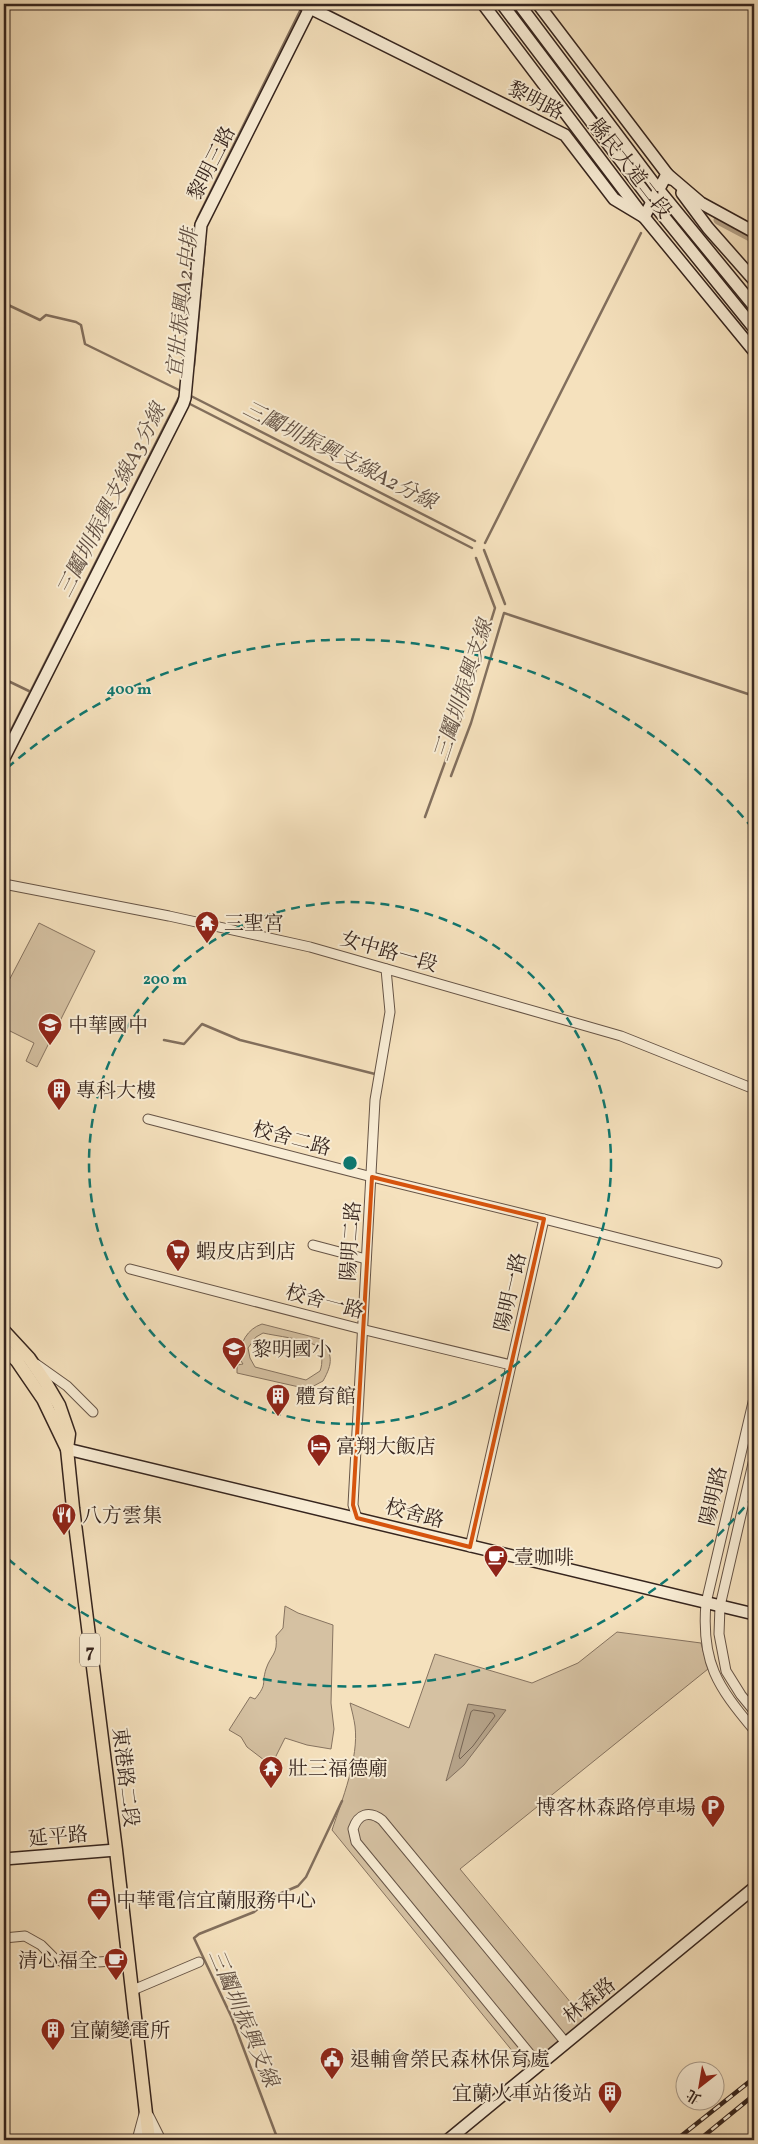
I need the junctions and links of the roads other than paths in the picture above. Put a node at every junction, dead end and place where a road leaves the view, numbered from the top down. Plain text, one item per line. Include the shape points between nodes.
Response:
1 (483, 4) edge
2 (502, 4) edge
3 (519, 4) edge
4 (538, 4) edge
5 (308, 5) edge
6 (572, 123) junction
7 (565, 136) junction
8 (667, 174) junction
9 (658, 189) junction
10 (652, 202) junction
11 (722, 215) junction
12 (644, 217) junction
13 (708, 228) junction
14 (754, 232) edge
15 (754, 280) edge
16 (754, 306) edge
17 (754, 328) edge
18 (754, 351) edge
19 (4, 758) edge
20 (4, 884) edge
21 (386, 969) junction
22 (754, 1089) edge
23 (148, 1119) dead end
24 (372, 1177) junction
25 (544, 1219) junction
26 (313, 1245) dead end
27 (366, 1259) junction
28 (717, 1263) dead end
29 (130, 1269) dead end
30 (361, 1329) junction
31 (4, 1332) edge
32 (4, 1348) edge
33 (29, 1358) junction
34 (511, 1366) junction
35 (754, 1398) edge
36 (93, 1412) dead end
37 (67, 1449) junction
38 (754, 1459) edge
39 (357, 1518) junction
40 (470, 1547) junction
41 (706, 1603) junction
42 (720, 1606) junction
43 (754, 1614) edge
44 (754, 1711) edge
45 (754, 1730) edge
46 (116, 1850) junction
47 (4, 1859) edge
48 (754, 1888) edge
49 (4, 1938) edge
50 (129, 1960) junction
51 (199, 1962) dead end
52 (133, 1990) junction
53 (566, 2043) junction
54 (539, 2065) junction
55 (145, 2109) junction
56 (137, 2140) edge
57 (149, 2140) edge
58 (161, 2140) edge
59 (448, 2140) edge

1 - 6 street, 縣民大道二段
2 - 10 street, 縣民大道二段
3 - 9 street, 縣民大道二段
4 - 8 street, 縣民大道二段
5 - 7 street, 黎明路
5 - 19 street, 黎明三路 via 201,225 183,404
6 - 7 street
6 - 12 street, 縣民大道二段
7 - 12 street, 黎明路 via 614,199
8 - 9 street
8 - 11 street via 701,204
8 - 13 street, 縣民大道二段
9 - 10 street
9 - 16 street, 縣民大道二段
10 - 12 street
10 - 17 street, 縣民大道二段
11 - 13 street via 711,217
11 - 14 street
12 - 18 street, 縣民大道二段
13 - 15 street, 縣民大道二段
20 - 21 street, 女中路一段 via 259,935
21 - 22 street, 女中路一段 via 621,1036
21 - 24 street, 陽明二路 via 390,1012 375,1100
23 - 24 street, 校舍二路
24 - 25 street, 校舍二路
24 - 27 street, 陽明二路
25 - 28 street
25 - 34 street, 陽明一路
26 - 27 street
27 - 30 street, 陽明二路
29 - 30 street, 校舍一路
30 - 34 street, 校舍一路
30 - 39 street, 陽明二路 via 353,1504
31 - 33 main road, 東港路二段 / 7
32 - 37 main road, 東港路二段 / 7 via 43,1399
33 - 36 street via 67,1386
33 - 37 main road, 東港路二段 / 7 via 59,1405 69,1434
34 - 40 street, 陽明一路
35 - 41 street, 陽明路
37 - 39 street, 校舍路
37 - 46 main road, 東港路二段 / 7
38 - 42 street, 陽明路
39 - 40 street, 校舍路
40 - 41 street, 校舍路
41 - 42 street, 校舍路
41 - 45 street, 陽明路 via 705,1646 714,1674 732,1704
42 - 43 street, 校舍路
42 - 44 street, 陽明路 via 718,1634 724,1666
46 - 47 street, 延平路
46 - 50 main road, 東港路二段 / 7
48 - 53 street, 林森路
49 - 50 street via 25,1936 67,1964
50 - 52 main road, 東港路二段 / 7
51 - 52 street
52 - 55 main road, 東港路二段 / 7
53 - 54 street, 林森路
53 - 54 street via 382,1820 372,1814 360,1817 353,1829 356,1842
54 - 59 street, 林森路
55 - 56 street, 東港路二段
55 - 57 main road, 7
55 - 58 street, 東港路二段

